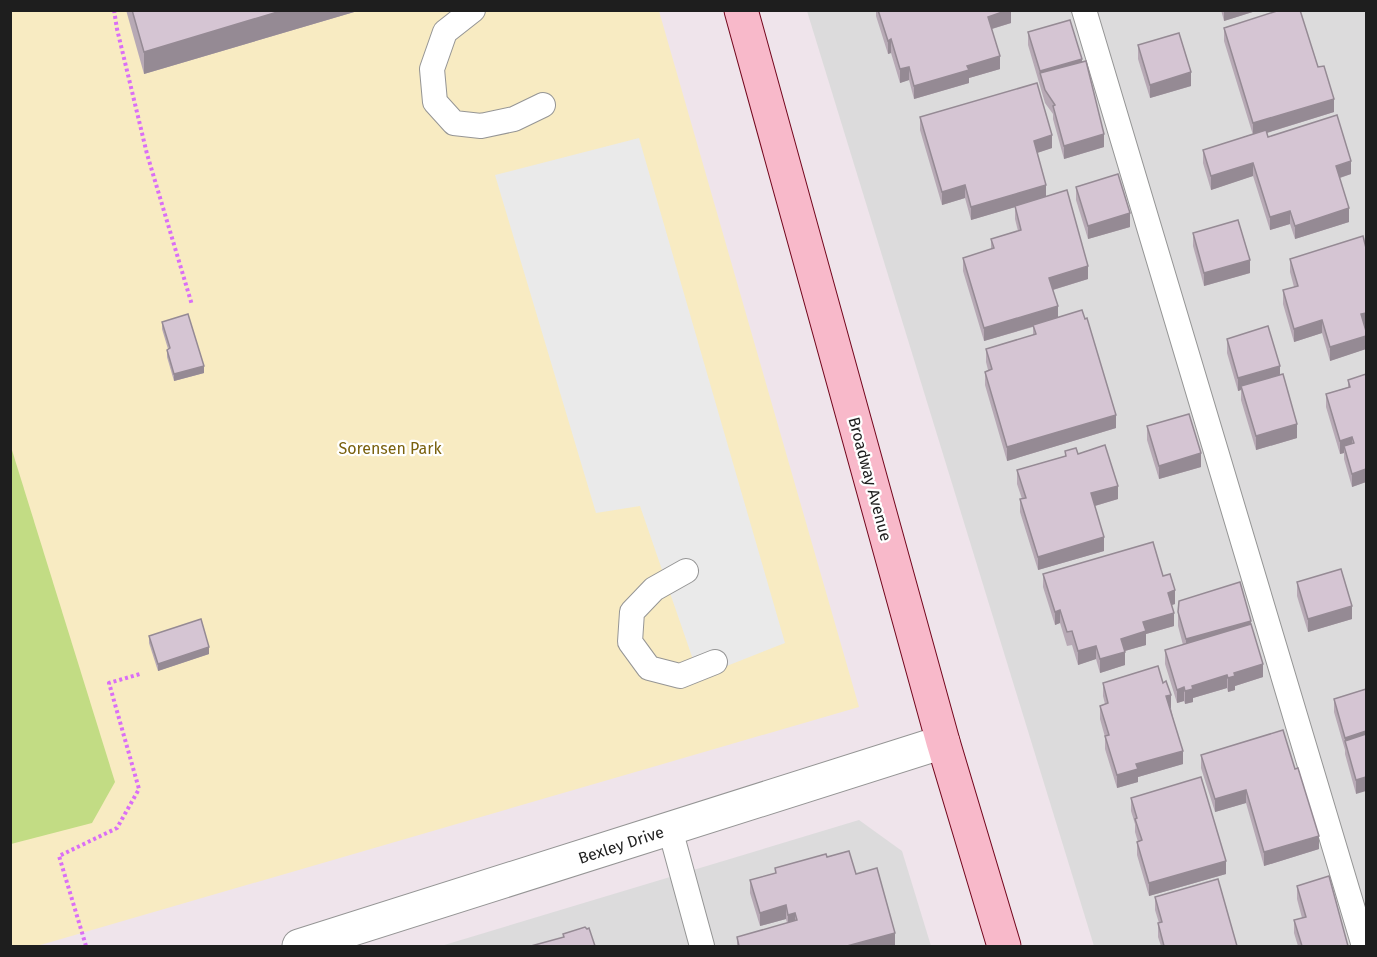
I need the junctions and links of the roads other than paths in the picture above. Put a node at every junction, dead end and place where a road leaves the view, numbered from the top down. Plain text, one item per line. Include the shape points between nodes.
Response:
1 (472, 10) edge
2 (741, 10) edge
3 (1084, 10) edge
4 (543, 105) dead end
5 (686, 571) dead end
6 (715, 662) dead end
7 (943, 742) junction
8 (670, 829) junction
9 (376, 935) edge
10 (299, 946) edge
11 (702, 946) edge
12 (1004, 946) edge
13 (1364, 946) edge

1 - 4 lane via 445,32 432,69 435,102 454,123 481,126 514,119
2 - 7 street, Broadway Avenue
3 - 13 lane
5 - 6 lane via 654,589 632,612 630,642 649,668 680,676
7 - 8 street, Bexley Drive
7 - 12 street, Broadway Avenue
8 - 9 street, Bexley Drive
8 - 11 lane
9 - 10 street, Bexley Drive

